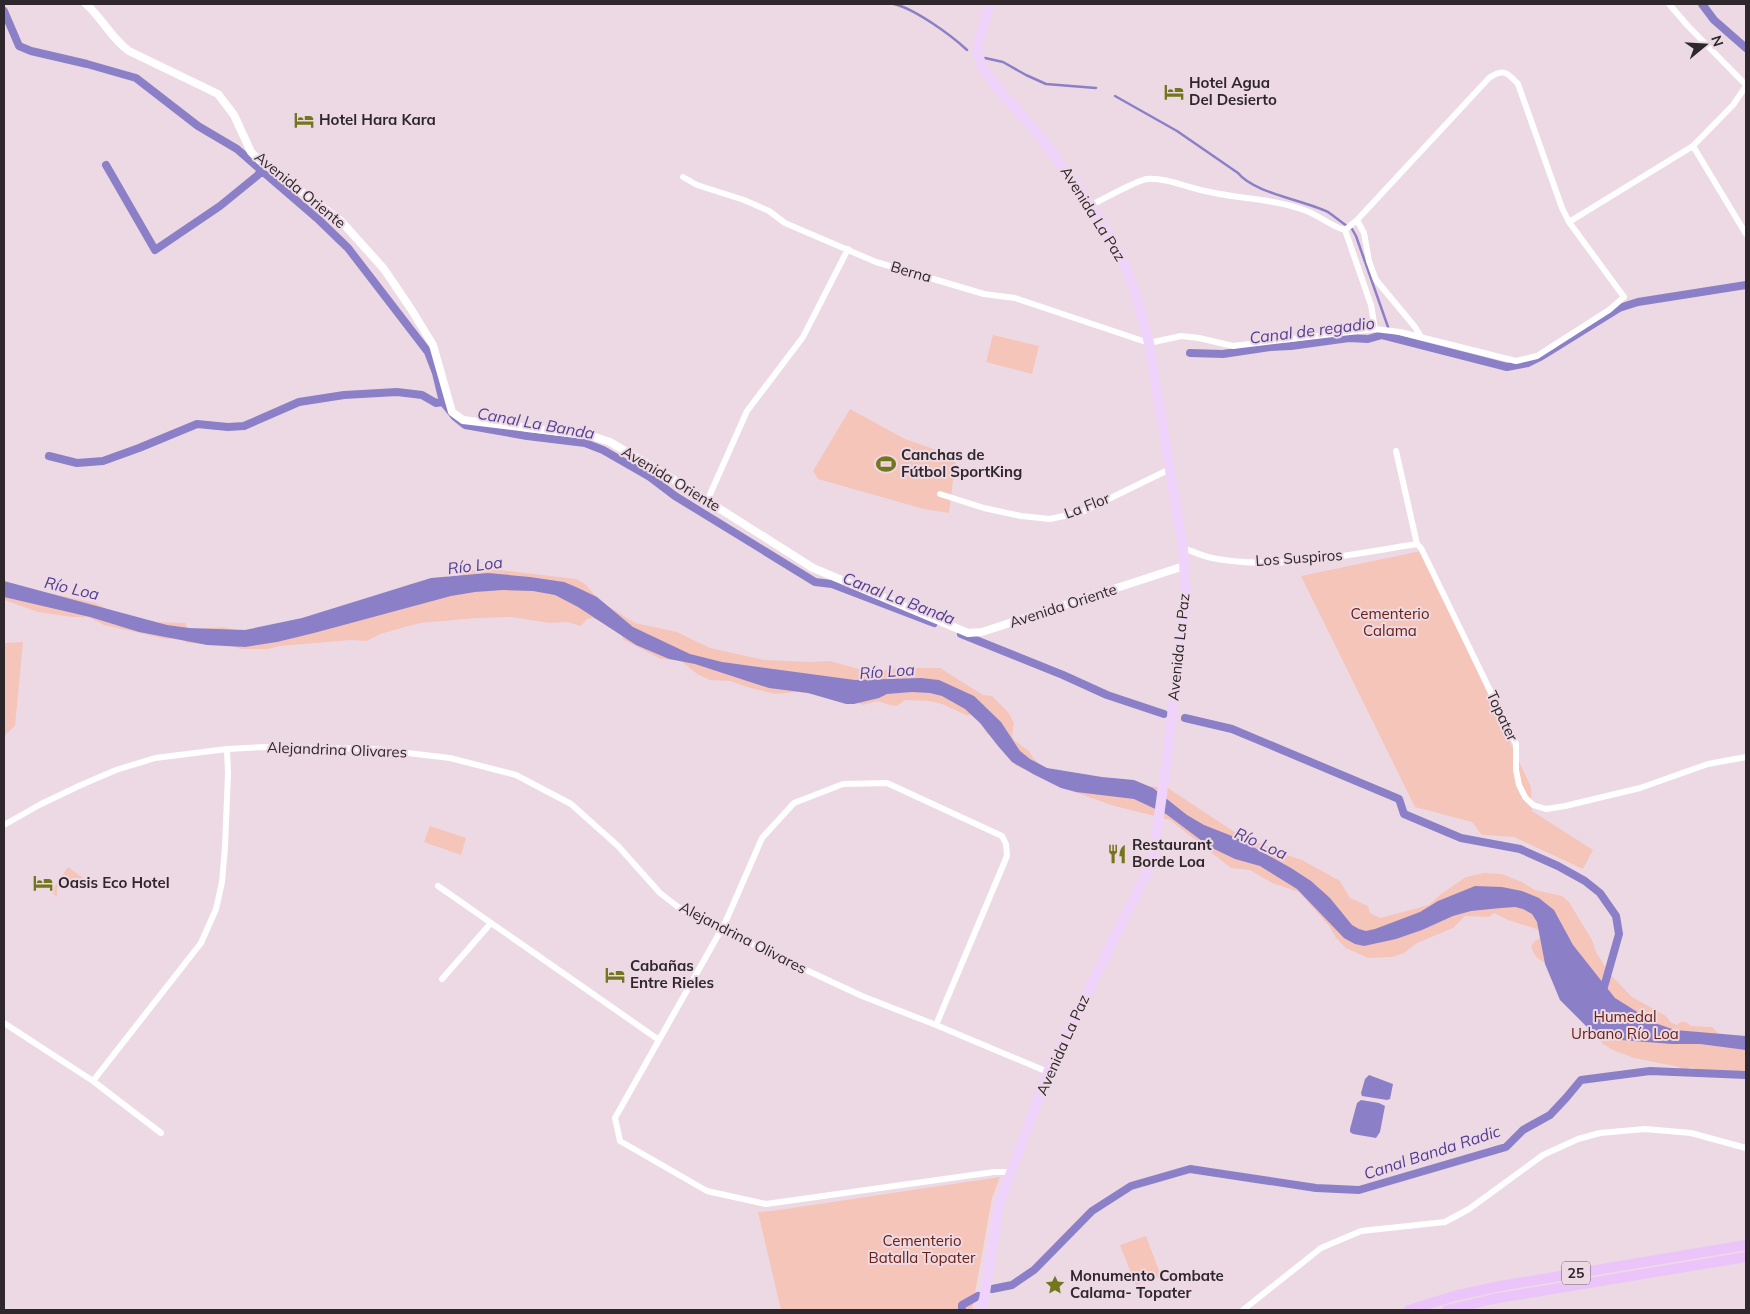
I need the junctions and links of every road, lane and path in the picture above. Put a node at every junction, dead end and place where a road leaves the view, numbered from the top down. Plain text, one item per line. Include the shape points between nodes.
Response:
1 (86, 4) edge
2 (990, 4) edge
3 (1669, 4) edge
4 (1746, 85) edge
5 (1693, 146) junction
6 (682, 177) dead end
7 (1091, 205) junction
8 (1358, 220) junction
9 (1569, 222) junction
10 (1345, 230) junction
11 (1746, 234) edge
12 (848, 249) junction
13 (1376, 329) junction
14 (1421, 337) junction
15 (1149, 343) junction
16 (1396, 451) dead end
17 (1170, 469) junction
18 (940, 494) dead end
19 (707, 501) junction
20 (1417, 544) junction
21 (1183, 548) junction
22 (1184, 566) junction
23 (227, 749) junction
24 (1746, 757) edge
25 (4, 825) edge
26 (438, 886) dead end
27 (491, 923) junction
28 (721, 930) junction
29 (442, 979) dead end
30 (4, 1023) edge
31 (936, 1025) junction
32 (658, 1040) junction
33 (1048, 1072) junction
34 (93, 1081) junction
35 (161, 1134) dead end
36 (1746, 1148) edge
37 (1011, 1172) junction
38 (1746, 1245) edge
39 (1746, 1257) edge
40 (980, 1310) edge
41 (1243, 1310) edge
42 (1409, 1310) edge
43 (1446, 1310) edge

1 - 19 street, Avenida Oriente via 119,44 129,51 218,94 234,116 251,152 341,221 384,269 433,345 452,412 463,420 592,436 610,442
2 - 7 main road, Avenida La Paz via 978,44 982,66 1039,134
3 - 4 street
4 - 5 street via 1733,105
5 - 9 street
5 - 11 street
6 - 12 street, Berna via 761,208 785,223
7 - 10 street via 1144,180 1155,179 1290,206
7 - 15 main road, Avenida La Paz via 1121,256 1136,294
8 - 9 street via 1489,78 1504,72 1518,84
8 - 10 street
8 - 14 street via 1376,280
9 - 14 street via 1624,297 1609,310 1537,356 1516,361
10 - 13 street
12 - 15 street, Berna via 876,262 984,294 1015,298
12 - 19 street via 803,337 747,411
13 - 14 street
13 - 15 street via 1234,346 1181,336
15 - 17 main road, Avenida La Paz
16 - 20 street, Topater
17 - 18 street, La Flor via 1082,512 1050,519 984,508
17 - 21 main road, Avenida La Paz
19 - 22 street, Avenida Oriente via 813,568 968,633 982,632
20 - 21 street, Los Suspiros via 1312,560 1255,562 1211,558
20 - 24 street, Topater via 1422,548 1516,744 1519,785 1533,805 1546,809 1565,806 1640,788 1708,764
21 - 22 main road, Avenida La Paz
22 - 33 main road, Avenida La Paz via 1183,626 1153,860
23 - 25 street, Alejandrina Olivares via 155,758 116,770 41,804
23 - 28 street, Alejandrina Olivares via 374,749 450,758 516,775 571,804 618,846 660,893 678,907
23 - 34 street via 225,847 216,909 201,942
26 - 27 street
27 - 29 street
27 - 32 street
28 - 31 street, Alejandrina Olivares via 862,996
28 - 31 street via 762,838 794,803 844,784 888,784 1002,836 1008,850
28 - 32 street
30 - 34 street
31 - 33 street, Alejandrina Olivares
32 - 37 street via 615,1118 620,1141 707,1191 766,1204
33 - 37 main road, Avenida La Paz
34 - 35 street
36 - 41 street via 1691,1133 1645,1129 1600,1133 1578,1139 1543,1155 1469,1209 1445,1222 1361,1231 1321,1248
37 - 40 main road, Avenida La Paz via 999,1205
38 - 42 highway, 25 via 1500,1286
39 - 43 highway, 25 via 1493,1299

